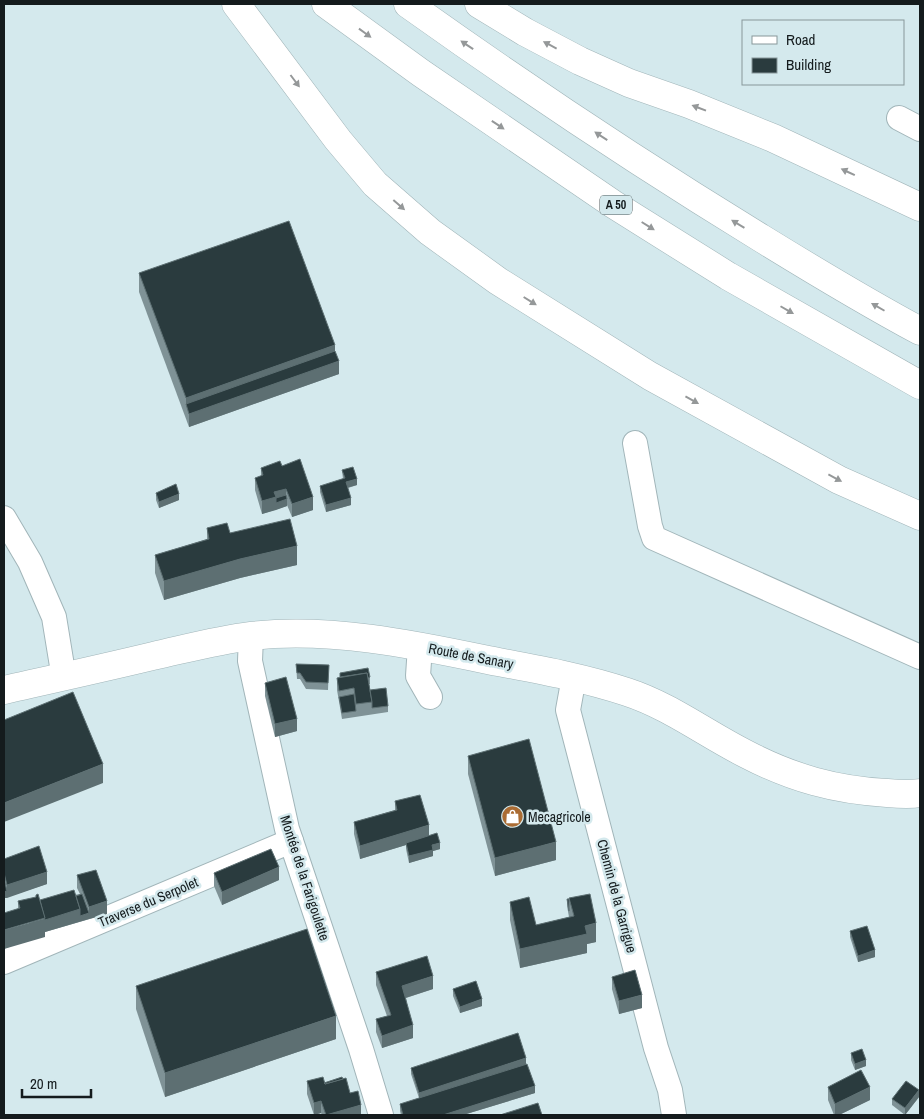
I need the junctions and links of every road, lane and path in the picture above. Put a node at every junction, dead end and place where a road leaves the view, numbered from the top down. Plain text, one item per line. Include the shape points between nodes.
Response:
1 (236, 4) edge
2 (326, 4) edge
3 (408, 4) edge
4 (479, 4) edge
5 (899, 118) dead end
6 (920, 129) edge
7 (920, 207) edge
8 (920, 331) edge
9 (920, 385) edge
10 (635, 443) dead end
11 (920, 516) edge
12 (4, 518) edge
13 (251, 636) junction
14 (420, 646) junction
15 (920, 657) edge
16 (62, 666) junction
17 (574, 677) junction
18 (4, 679) edge
19 (4, 690) edge
20 (430, 697) dead end
21 (920, 779) edge
22 (920, 793) edge
23 (291, 841) junction
24 (4, 962) edge
25 (381, 1115) edge
26 (674, 1115) edge

1 -> 11 main road via 375,184 430,232 498,281 650,376 839,480
2 -> 9 main road, A 50 via 613,204 728,276
8 -> 3 main road via 692,196
7 -> 4 main road via 773,138 629,84 580,61
5 - 6 lane
10 - 15 lane via 654,538
12 - 16 lane via 30,562 54,617
13 - 14 main road, Route de Sanary via 354,637
13 - 19 main road, Route de Sanary
13 - 23 lane, Montée de la Farigoulette via 250,661
14 - 17 main road, Route de Sanary
14 - 20 lane via 418,676
16 - 18 main road, Route de Sanary
16 - 21 main road, Route de Sanary via 247,625 297,621 415,632 626,677 684,701 757,742 805,763 859,777
17 - 22 main road, Route de Sanary via 629,693 669,710 782,772 826,786 865,792
17 - 26 lane, Chemin de la Garrigue via 568,710
23 - 24 lane, Traverse du Serpolet
23 - 25 lane, Montée de la Farigoulette

